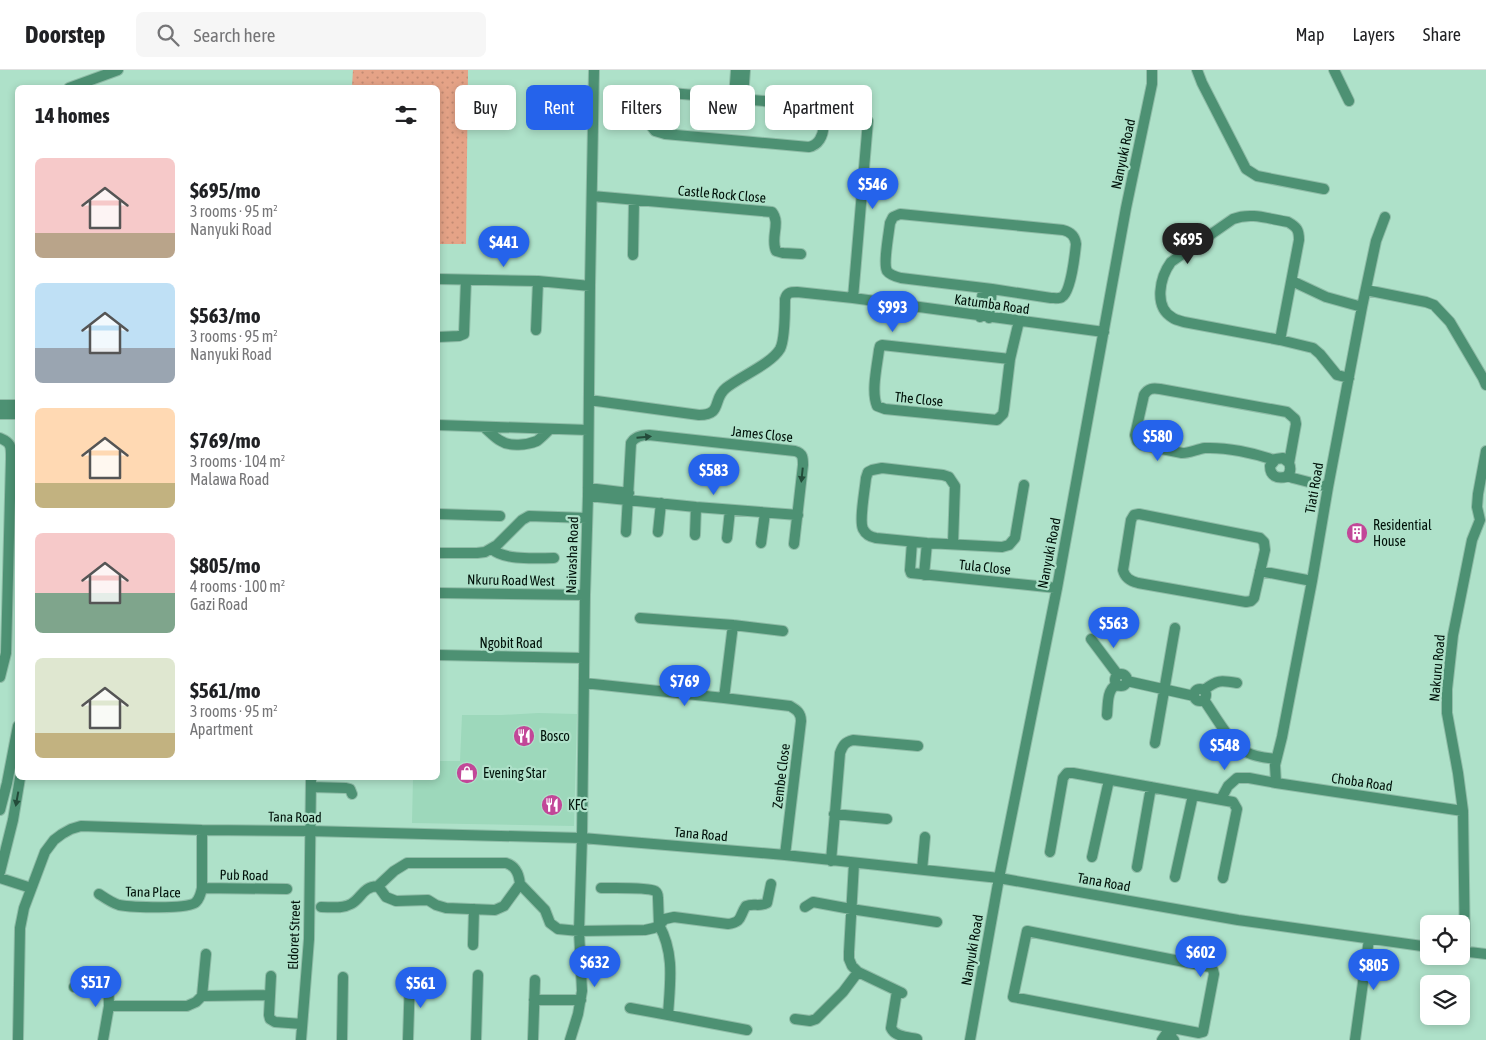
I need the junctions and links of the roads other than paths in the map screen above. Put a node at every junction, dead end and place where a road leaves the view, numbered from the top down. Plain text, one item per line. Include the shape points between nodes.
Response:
1 (118, 70) edge
2 (594, 70) edge
3 (736, 70) edge
4 (745, 70) edge
5 (1152, 70) edge
6 (1197, 70) edge
7 (1334, 70) edge
8 (77, 85) edge
9 (737, 85) edge
10 (741, 85) edge
11 (738, 98) joint
12 (1348, 101) dead end
13 (867, 130) edge
14 (1324, 189) dead end
15 (592, 196) junction
16 (634, 200) junction
17 (1385, 217) dead end
18 (801, 254) dead end
19 (633, 255) dead end
20 (440, 280) edge
21 (466, 280) junction
22 (538, 281) junction
23 (1292, 281) junction
24 (590, 286) junction
25 (988, 288) junction
26 (1366, 290) junction
27 (853, 298) junction
28 (1362, 307) junction
29 (985, 317) junction
30 (1019, 321) junction
31 (536, 330) dead end
32 (1104, 332) junction
33 (440, 337) edge
34 (1280, 340) junction
35 (1010, 359) junction
36 (1349, 378) junction
37 (1486, 385) edge
38 (589, 400) junction
39 (0, 405) edge
40 (15, 405) edge
41 (0, 414) edge
42 (15, 414) edge
43 (440, 425) edge
44 (485, 428) junction
45 (549, 430) junction
46 (588, 430) junction
47 (0, 438) edge
48 (1486, 451) edge
49 (1274, 460) junction
50 (1289, 463) junction
51 (1288, 476) junction
52 (1024, 485) dead end
53 (1328, 487) junction
54 (588, 492) junction
55 (628, 496) junction
56 (661, 503) junction
57 (696, 507) junction
58 (730, 510) junction
59 (764, 513) junction
60 (440, 514) edge
61 (798, 515) junction
62 (500, 516) dead end
63 (587, 518) junction
64 (1483, 521) edge
65 (626, 532) dead end
66 (658, 532) dead end
67 (695, 535) dead end
68 (727, 538) dead end
69 (912, 542) junction
70 (762, 543) dead end
71 (927, 543) junction
72 (794, 544) dead end
73 (953, 544) junction
74 (492, 549) junction
75 (440, 553) edge
76 (554, 558) dead end
77 (1260, 571) junction
78 (924, 575) junction
79 (1312, 581) junction
80 (1057, 588) junction
81 (440, 593) edge
82 (585, 595) junction
83 (640, 618) dead end
84 (733, 625) junction
85 (1175, 628) dead end
86 (783, 631) dead end
87 (1091, 640) dead end
88 (440, 655) edge
89 (584, 658) junction
90 (0, 677) edge
91 (1117, 680) junction
92 (584, 683) junction
93 (1237, 683) dead end
94 (1164, 690) junction
95 (1204, 695) junction
96 (724, 698) junction
97 (1107, 715) dead end
98 (15, 742) edge
99 (1155, 743) dead end
100 (918, 746) dead end
101 (1276, 762) junction
102 (20, 780) edge
103 (1109, 780) junction
104 (310, 782) edge
105 (1276, 783) junction
106 (1151, 787) junction
107 (352, 794) dead end
108 (1193, 795) junction
109 (1221, 799) junction
110 (0, 810) edge
111 (1463, 811) junction
112 (834, 814) junction
113 (887, 819) dead end
114 (202, 830) junction
115 (310, 831) junction
116 (582, 838) junction
117 (925, 838) dead end
118 (1050, 852) dead end
119 (785, 855) junction
120 (1092, 858) dead end
121 (831, 861) junction
122 (854, 863) junction
123 (1137, 867) dead end
124 (922, 870) junction
125 (0, 872) edge
126 (1175, 877) dead end
127 (0, 878) edge
128 (999, 878) junction
129 (1223, 878) dead end
130 (520, 884) junction
131 (771, 884) dead end
132 (378, 886) junction
133 (31, 888) junction
134 (202, 888) junction
135 (601, 888) dead end
136 (287, 889) dead end
137 (99, 894) dead end
138 (321, 907) dead end
139 (805, 907) dead end
140 (851, 909) junction
141 (474, 910) junction
142 (1463, 915) edge
143 (937, 922) dead end
144 (659, 925) junction
145 (579, 931) junction
146 (1369, 939) junction
147 (473, 945) dead end
148 (1420, 945) edge
149 (1470, 952) edge
150 (206, 954) dead end
151 (1486, 954) edge
152 (858, 972) junction
153 (478, 975) dead end
154 (271, 976) dead end
155 (343, 977) dead end
156 (410, 977) dead end
157 (534, 980) dead end
158 (74, 987) dead end
159 (270, 995) junction
160 (202, 996) junction
161 (534, 1000) junction
162 (581, 1000) junction
163 (109, 1006) junction
164 (630, 1008) dead end
165 (668, 1015) junction
166 (795, 1019) dead end
167 (302, 1024) junction
168 (1170, 1028) junction
169 (747, 1030) dead end
170 (917, 1039) dead end
171 (18, 1040) edge
172 (103, 1040) edge
173 (301, 1040) edge
174 (342, 1040) edge
175 (408, 1040) edge
176 (476, 1040) edge
177 (533, 1040) edge
178 (570, 1040) edge
179 (970, 1040) edge
180 (1162, 1040) edge
181 (1174, 1040) edge
182 (1355, 1040) edge

1 - 8 street
2 - 15 street, Naivasha Road
3 - 9 street
4 - 10 street
5 - 32 street, Nanyuki Road via 1152,84
6 - 14 street via 1246,169 1257,176
7 - 12 street
11 - 11 street via 659,92 649,100 648,122 655,131 665,134 809,147 818,144 823,119 814,106
13 - 27 street
15 - 16 street, Castle Rock Close
15 - 24 street, Naivasha Road
16 - 18 street, Castle Rock Close via 772,212 776,218 776,251
16 - 19 street
17 - 26 street, Tiati Road via 1376,241
20 - 21 street
21 - 22 street
21 - 33 street via 464,334
22 - 24 street
22 - 31 street
23 - 28 street via 1326,297
23 - 34 street
23 - 34 street via 1299,240 1297,228 1288,222 1247,215 1233,219 1171,262 1163,277 1161,305 1173,318
24 - 38 street, Naivasha Road
25 - 25 street via 1062,297 1069,287 1076,244 1074,237 1063,230 903,214 891,219 886,263 889,273 901,278
25 - 29 street
26 - 28 street, Tiati Road
26 - 37 street via 1434,305 1450,322
27 - 29 street, Katumba Road
27 - 38 street, Katumba Road via 798,292 787,294 779,350 725,388 710,414
28 - 36 street, Tiati Road
29 - 30 street, Katumba Road
30 - 32 street, Katumba Road
30 - 35 street, The Close
32 - 80 street, Nanyuki Road
34 - 36 street via 1315,349 1337,375
35 - 35 street, The Close via 880,346 875,402 885,409 997,420 1003,414
36 - 53 street, Tiati Road
38 - 46 street, Naivasha Road
39 - 40 street
41 - 42 street
43 - 44 street
44 - 45 street
44 - 45 street via 500,441 516,444 535,442
45 - 46 street
46 - 54 street, Naivasha Road
47 - 90 street via 10,446 11,459 6,653
48 - 64 street, Nakuru Road via 1477,507
49 - 50 street via 1284,458
49 - 50 street via 1218,448 1202,448 1182,454 1142,445 1136,435 1144,395 1151,388 1160,389 1287,412 1296,424
49 - 51 street via 1270,469 1273,475 1278,478
50 - 51 street
51 - 53 street
52 - 73 street via 1011,543 1002,547
53 - 79 street, Tiati Road
54 - 55 street
54 - 63 street, Naivasha Road
55 - 56 street
55 -> 61 street, James Close via 633,438 649,435 795,451 803,458
55 - 65 street
56 - 57 street
56 - 66 street
57 - 58 street
57 - 67 street
58 - 59 street
58 - 68 street
59 - 61 street
59 - 70 street
60 - 62 street
61 - 72 street
63 - 74 street via 526,517
63 - 82 street, Naivasha Road
64 - 111 street, Nakuru Road via 1472,540 1446,688
69 - 71 street
69 - 73 street via 876,538 863,529 861,521 869,471 882,468 949,477 955,486
69 - 78 street, Tula Close via 911,573
71 - 73 street
71 - 78 street
74 - 75 street via 477,553
74 - 76 street via 510,557
77 - 77 street via 1265,545 1260,538 1139,514 1132,518 1123,570 1128,579 1248,602 1254,598
77 - 79 street
78 - 80 street, Tula Close
79 - 101 street, Tiati Road
80 - 128 street, Nanyuki Road
81 - 82 street, Nkuru Road West
82 - 89 street, Naivasha Road
83 - 84 street
84 - 86 street
84 - 96 street
85 - 94 street
87 - 91 street
88 - 89 street, Ngobit Road
89 - 92 street, Naivasha Road
91 - 94 street via 1122,686 1128,681
91 - 97 street via 1110,691
92 - 96 street
92 - 116 street, Naivasha Road
93 - 95 street via 1216,682
94 - 95 street via 1194,696 1199,702
94 - 99 street
95 - 101 street via 1243,750
96 - 119 street, Zembe Close via 790,706 801,715
98 - 110 street
100 - 112 street via 846,742 840,753
101 - 105 street
102 -> 125 street
103 - 106 street
103 - 118 street via 1073,772 1064,776
103 - 120 street
104 - 107 street via 350,789
104 - 115 street, Eldoret Street
105 - 109 street, Choba Road via 1237,778
105 - 111 street, Choba Road
106 - 108 street
106 - 123 street
108 - 109 street
108 - 126 street
109 - 129 street via 1233,802 1236,809
111 - 142 street, Nakuru Road
112 - 113 street
112 - 121 street
114 - 115 street, Tana Road
114 - 133 street, Tana Road via 93,826 71,829 54,840 45,852
114 - 134 street
115 - 116 street, Tana Road
115 - 167 street, Eldoret Street via 309,939
116 - 119 street, Tana Road
116 - 145 street, Naivasha Road
117 - 124 street
119 - 121 street, Tana Road
121 - 122 street, Tana Road
122 - 124 street, Tana Road
122 - 140 street
124 - 128 street, Tana Road
127 - 133 street
128 - 146 street, Tana Road via 1238,920
128 - 179 street, Nanyuki Road
130 - 132 street via 517,872 510,864 412,862 400,867
130 - 141 street via 502,908
130 - 145 street via 545,910 552,925 558,929
131 - 144 street via 767,903 746,906 740,919 734,923 674,918 665,919
132 - 138 street via 366,889 348,906
132 - 141 street via 386,897 396,901 428,900 446,908
133 - 171 street, Tana Road via 20,928
134 - 136 street, Pub Road
134 - 137 street, Tana Place via 196,902 181,907 119,905
135 - 144 street via 655,891 658,894
139 - 140 street via 813,902
140 - 143 street
140 - 152 street via 849,960
141 - 147 street
144 - 145 street via 645,930
144 - 165 street via 667,943 670,968
145 - 162 street, Naivasha Road
146 - 148 street, Tana Road
146 - 182 street
149 - 151 street
150 - 160 street
152 - 166 street via 816,1019
152 - 170 street via 899,992 892,1032
153 - 176 street
154 - 159 street
155 - 174 street
156 - 175 street
157 - 161 street
158 - 163 street via 109,981
159 - 160 street
159 - 167 street via 270,1020
160 - 163 street via 188,1006
161 - 162 street
161 - 177 street
162 - 178 street, Naivasha Road
163 - 172 street
164 - 165 street
165 - 169 street
167 - 173 street, Eldoret Street
168 - 168 street via 1013,997 1027,931 1210,967 1214,974 1203,1032
168 - 180 street
168 - 181 street

